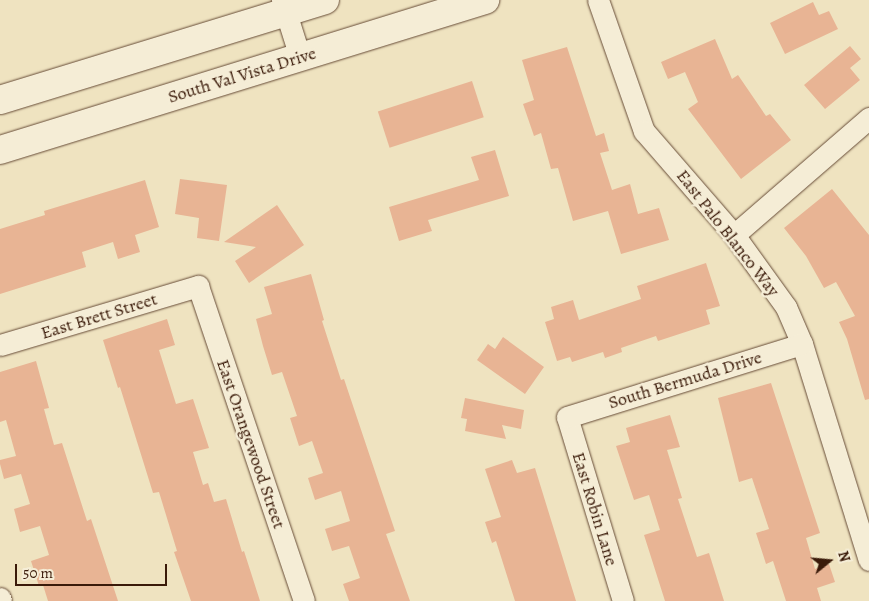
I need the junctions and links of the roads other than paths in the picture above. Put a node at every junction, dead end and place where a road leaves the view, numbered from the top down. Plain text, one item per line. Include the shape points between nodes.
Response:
1 (325, 0) edge
2 (485, 0) edge
3 (598, 0) edge
4 (284, 6) edge
5 (300, 57) junction
6 (0, 100) edge
7 (869, 118) edge
8 (0, 150) edge
9 (734, 235) junction
10 (198, 286) joint
11 (802, 344) junction
12 (0, 345) edge
13 (568, 417) joint
14 (869, 560) edge
15 (304, 601) edge
16 (623, 601) edge

1 - 4 main road
2 - 5 main road, South Val Vista Drive
3 - 9 street, East Palo Blanco Way via 644,130
4 - 5 street
4 - 6 main road
5 - 8 main road, South Val Vista Drive
7 - 9 street
9 - 11 street, East Palo Blanco Way via 786,306
10 - 12 street, East Brett Street
10 - 15 street, East Orangewood Street
11 - 13 street, South Bermuda Drive
11 - 14 street, East Palo Blanco Way
13 - 16 street, East Robin Lane

